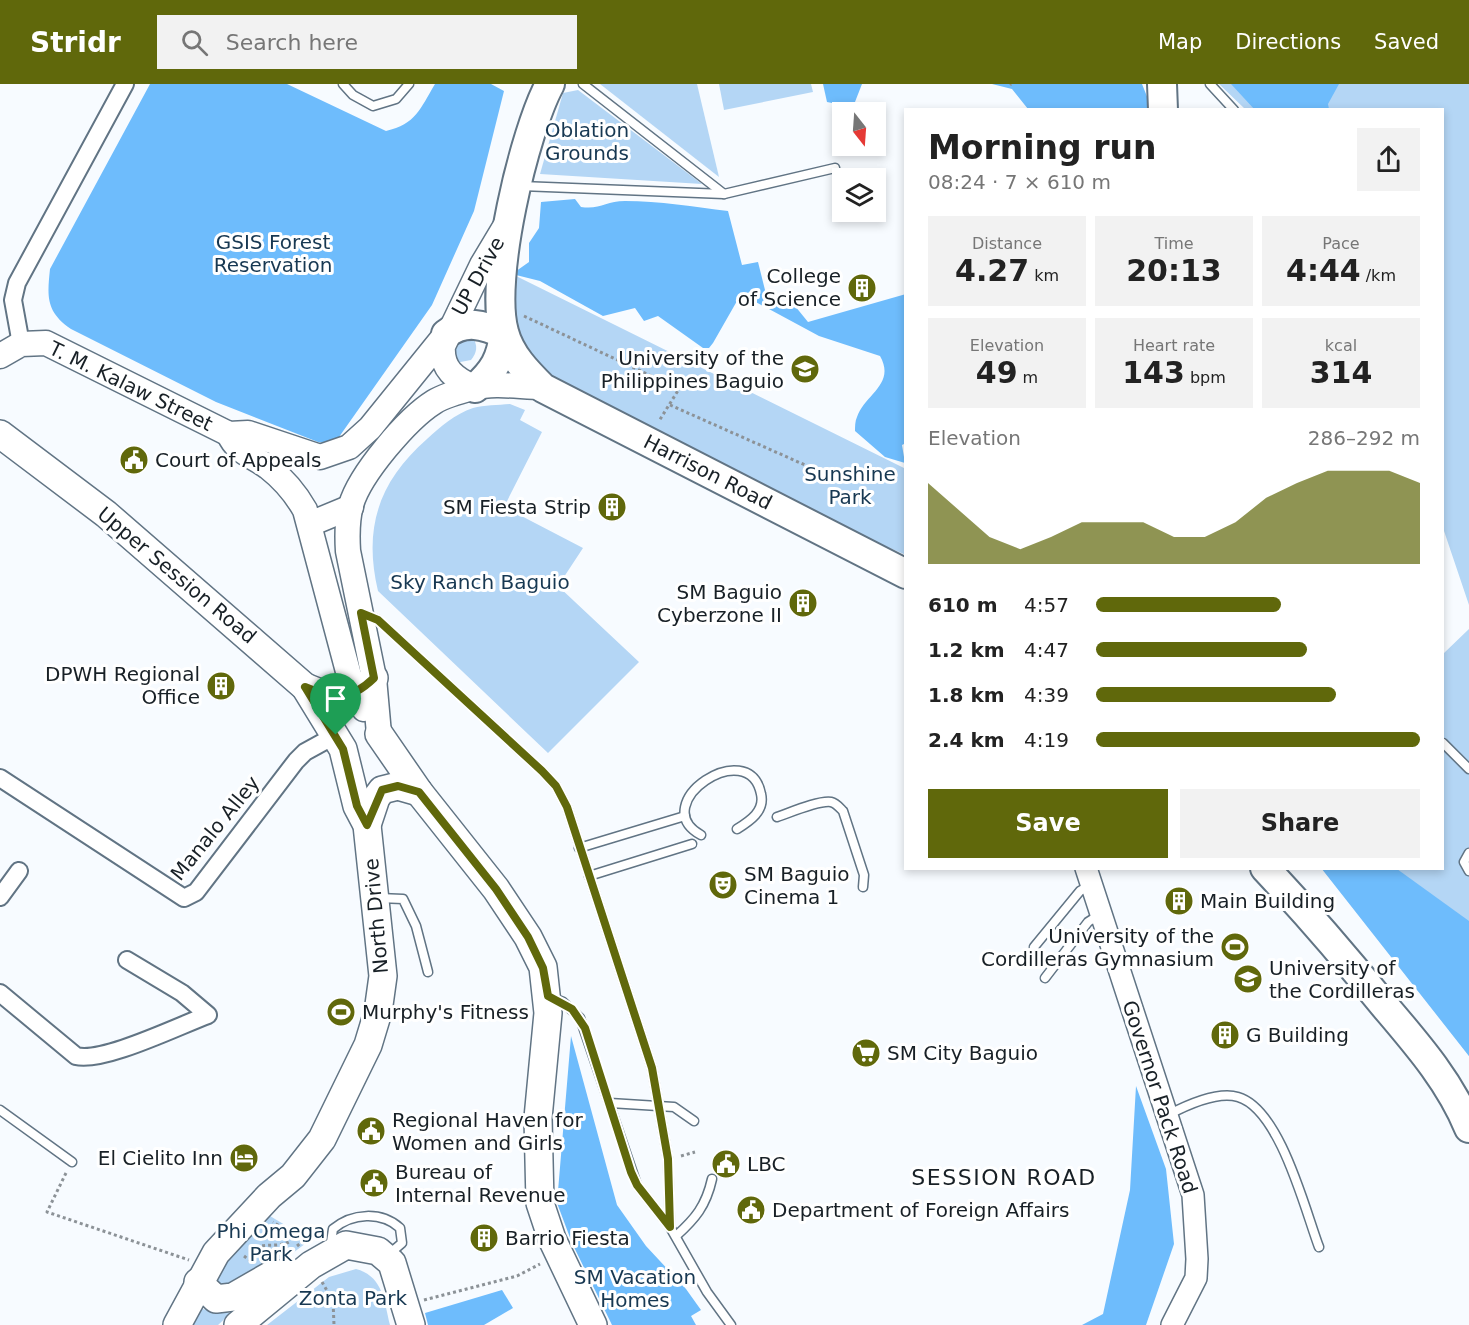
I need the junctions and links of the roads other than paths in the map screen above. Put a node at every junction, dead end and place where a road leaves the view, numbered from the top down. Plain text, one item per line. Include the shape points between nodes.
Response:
1 (125, 84) edge
2 (343, 84) edge
3 (409, 84) edge
4 (583, 84) edge
5 (1162, 84) edge
6 (1174, 84) edge
7 (1210, 84) edge
8 (545, 88) edge
9 (1163, 108) edge
10 (1175, 108) edge
11 (1232, 108) edge
12 (832, 169) edge
13 (518, 185) junction
14 (724, 194) junction
15 (510, 219) junction
16 (511, 324) junction
17 (446, 334) junction
18 (21, 344) junction
19 (0, 356) edge
20 (542, 387) junction
21 (475, 388) junction
22 (0, 434) edge
23 (229, 434) junction
24 (333, 454) junction
25 (364, 480) junction
26 (351, 507) junction
27 (310, 524) junction
28 (904, 572) edge
29 (361, 613) junction
30 (364, 686) junction
31 (305, 687) junction
32 (379, 734) joint
33 (336, 735) junction
34 (1444, 744) edge
35 (1469, 769) edge
36 (0, 778) edge
37 (419, 792) junction
38 (685, 816) junction
39 (777, 817) dead end
40 (367, 825) junction
41 (737, 829) dead end
42 (701, 836) dead end
43 (692, 844) dead end
44 (579, 848) junction
45 (1469, 853) edge
46 (19, 870) dead end
47 (1267, 870) edge
48 (1292, 870) edge
49 (1469, 871) edge
50 (589, 876) junction
51 (1089, 876) edge
52 (863, 886) dead end
53 (0, 897) edge
54 (377, 899) junction
55 (1101, 914) junction
56 (1034, 947) dead end
57 (127, 960) dead end
58 (428, 972) dead end
59 (1046, 978) dead end
60 (0, 993) edge
61 (548, 996) junction
62 (1469, 1084) edge
63 (610, 1103) junction
64 (659, 1105) junction
65 (0, 1110) edge
66 (1167, 1115) junction
67 (694, 1120) dead end
68 (1469, 1128) edge
69 (72, 1162) road end
70 (712, 1179) dead end
71 (670, 1227) junction
72 (676, 1236) junction
73 (1319, 1247) dead end
74 (308, 1266) junction
75 (195, 1272) junction
76 (415, 1313) edge
77 (177, 1325) edge
78 (238, 1325) edge
79 (593, 1325) edge
80 (731, 1325) edge
81 (1172, 1325) edge

1 - 18 street via 17,283 13,300
2 - 3 lane via 373,106 396,99
4 - 14 lane
5 - 9 highway
6 - 10 highway
7 - 11 lane
8 - 13 highway, UP Drive
12 - 14 lane
13 - 14 lane
13 - 15 highway, UP Drive
15 - 16 highway, UP Drive via 499,289
15 - 17 main road, UP Drive
16 - 17 highway via 469,324 456,326
16 - 20 highway, UP Drive via 519,362
16 - 21 highway via 492,373
17 - 21 main road via 444,364 460,381
17 - 24 main road via 370,428 349,447
18 - 19 main road, T. M. Kalaw Street
18 - 23 main road, T. M. Kalaw Street via 45,343 62,350
20 - 21 main road, T. M. Kalaw Street
20 - 28 highway, Harrison Road
21 - 25 main road, T. M. Kalaw Street via 436,401 422,411
22 - 31 main road, Upper Session Road via 106,514
23 - 24 main road, T. M. Kalaw Street via 248,433 312,456
23 - 27 main road, T. M. Kalaw Street via 234,446 270,468 298,497
24 - 25 main road
25 - 26 main road, T. M. Kalaw Street
26 - 27 main road
26 - 29 main road, T. M. Kalaw Street via 348,551
27 - 30 main road, T. M. Kalaw Street
29 - 30 main road, T. M. Kalaw Street
29 - 44 lane via 378,620 556,786 567,807
30 - 31 main road via 333,697
30 - 32 main road, T. M. Kalaw Street
31 - 33 main road, Upper Session Road
32 - 37 main road
33 - 36 street, Manalo Alley via 296,761 196,892 184,898
33 - 40 main road, North Drive via 351,775 357,806
34 - 35 lane
37 - 40 main road via 398,786 382,790
37 - 61 main road via 496,889 528,937 543,968
38 - 41 lane via 687,801 700,784 720,773 743,771 760,788 762,799 752,820
38 - 42 lane
38 - 44 lane
39 - 52 lane via 823,803 837,805 843,811 864,874
40 - 54 main road, North Drive
43 - 50 lane
44 - 50 lane
45 - 49 lane via 1464,862
46 - 53 street
47 - 68 highway via 1320,927 1428,1058 1446,1082
48 - 62 highway
50 - 64 lane via 652,1068
51 - 55 street, Governor Pack Road
51 - 56 lane
54 - 58 lane via 403,898 416,926
54 - 75 main road, North Drive via 383,975 378,1012 368,1045 329,1126 293,1176
55 - 59 lane via 1088,922
55 - 66 street, Governor Pack Road
57 - 60 street via 182,993 208,1015 87,1058 76,1056
61 - 63 lane via 563,1002 580,1018
61 - 79 main road via 538,1118 540,1203 552,1239
63 - 64 lane
63 - 71 lane via 637,1185
64 - 67 lane via 682,1110
64 - 71 lane via 668,1159
65 - 69 lane
66 - 73 lane via 1216,1097 1240,1097 1249,1102 1267,1120 1280,1143
66 - 81 street, Governor Pack Road via 1193,1195 1197,1259 1194,1284
70 - 72 lane via 700,1214
71 - 72 lane
72 - 80 lane via 707,1292
74 - 75 main road via 273,1274 233,1297 216,1299
74 - 76 main road via 346,1245 378,1251 392,1263
74 - 78 main road
75 - 77 main road, North Drive

